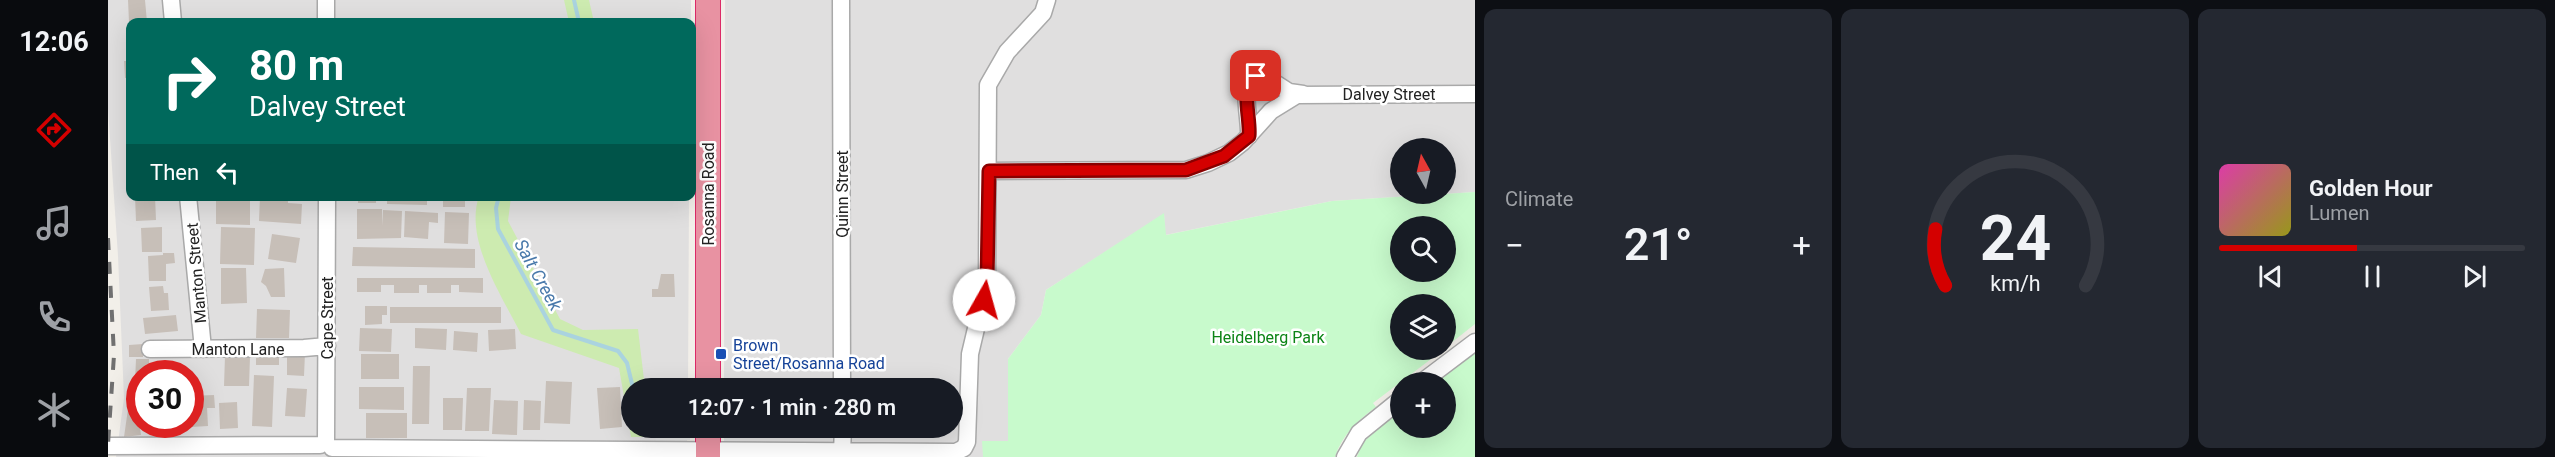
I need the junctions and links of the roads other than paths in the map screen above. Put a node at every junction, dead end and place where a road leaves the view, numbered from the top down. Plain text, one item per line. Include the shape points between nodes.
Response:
1 (171, 0) edge
2 (326, 0) edge
3 (708, 0) edge
4 (842, 0) edge
5 (1047, 0) edge
6 (173, 18) edge
7 (326, 18) edge
8 (1304, 94) junction
9 (1475, 94) edge
10 (1249, 136) junction
11 (989, 171) junction
12 (188, 201) edge
13 (327, 201) edge
14 (1475, 342) edge
15 (327, 346) junction
16 (150, 349) dead end
17 (203, 349) junction
18 (1435, 372) edge
19 (708, 378) edge
20 (842, 378) edge
21 (1390, 408) edge
22 (843, 438) edge
23 (708, 445) edge
24 (108, 446) edge
25 (326, 448) edge
26 (842, 452) junction
27 (1345, 457) edge

1 - 6 street
2 - 7 street
3 - 19 highway, Rosanna Road
4 - 20 street, Quinn Street
5 - 11 street via 1043,13 1007,52 988,85
8 - 9 street, Dalvey Street
8 - 10 street, Dalvey Street via 1276,106
8 - 10 street, Dalvey Street via 1289,92 1264,76 1252,78 1246,90
10 - 11 street, Dalvey Street via 1224,156 1186,170
11 - 26 street via 987,282 970,354 964,448 956,452
12 - 17 street, Manton Street
13 - 15 street, Cape Street
14 - 18 street
15 - 17 street, Manton Lane
15 - 25 street, Cape Street
16 - 17 street, Manton Lane
21 - 27 street via 1359,432
22 - 26 street
23 - 25 street
23 - 26 street
24 - 25 street

